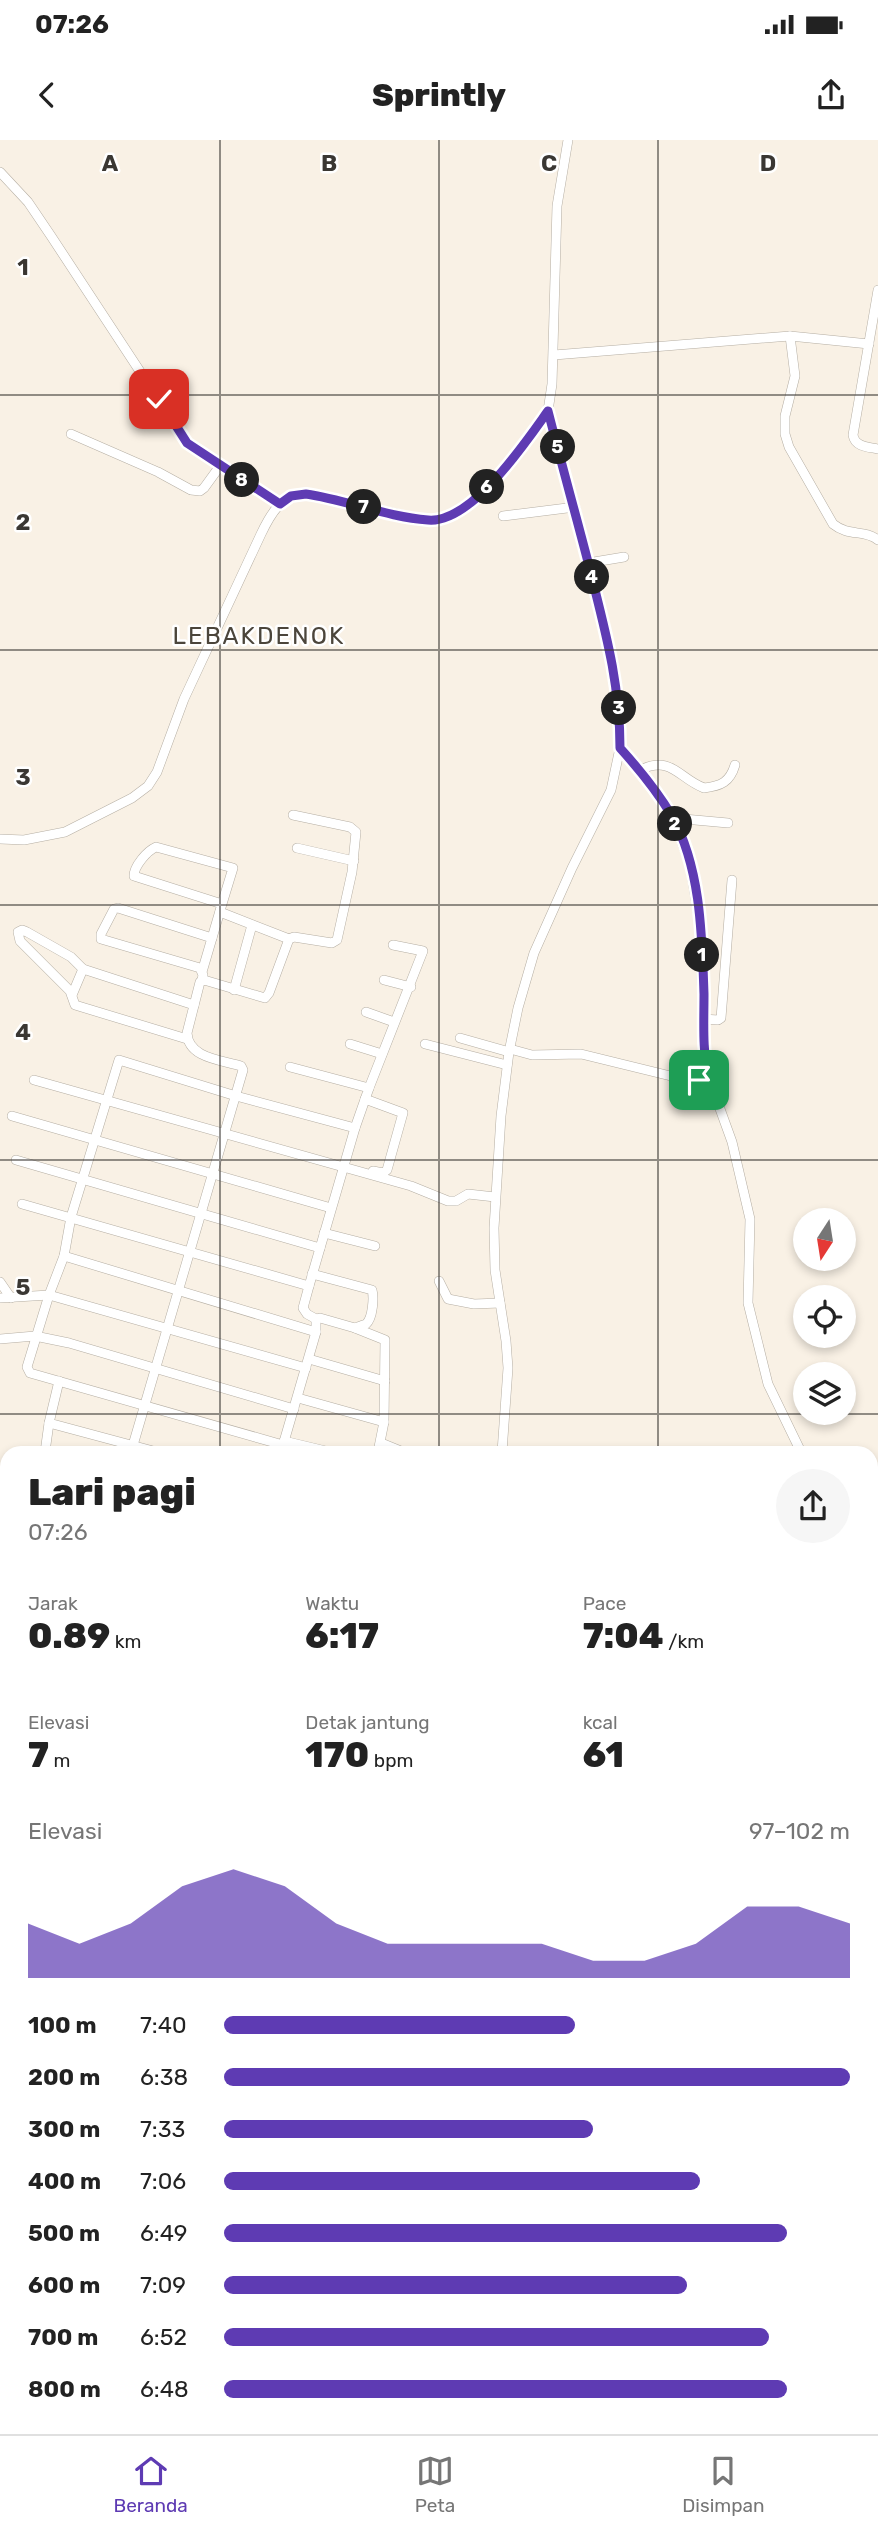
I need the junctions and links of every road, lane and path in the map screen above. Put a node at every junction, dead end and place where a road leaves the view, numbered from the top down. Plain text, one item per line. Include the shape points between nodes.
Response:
1 (568, 140) edge
2 (0, 172) edge
3 (878, 292) edge
4 (790, 337) junction
5 (869, 344) junction
6 (554, 355) junction
7 (548, 411) junction
8 (71, 434) dead end
9 (878, 449) edge
10 (220, 466) junction
11 (280, 504) junction
12 (575, 507) junction
13 (503, 516) dead end
14 (878, 540) edge
15 (624, 557) dead end
16 (588, 563) junction
17 (620, 748) junction
18 (735, 765) dead end
19 (640, 771) junction
20 (293, 815) dead end
21 (673, 818) junction
22 (728, 823) dead end
23 (0, 839) edge
24 (297, 848) dead end
25 (354, 861) junction
26 (732, 880) dead end
27 (221, 908) junction
28 (252, 925) junction
29 (212, 938) junction
30 (289, 939) junction
31 (393, 945) dead end
32 (83, 969) junction
33 (202, 976) junction
34 (384, 980) dead end
35 (411, 987) junction
36 (234, 990) junction
37 (72, 995) junction
38 (194, 1005) junction
39 (366, 1012) dead end
40 (703, 1019) junction
41 (394, 1022) junction
42 (460, 1038) dead end
43 (187, 1040) junction
44 (349, 1044) dead end
45 (425, 1044) dead end
46 (510, 1051) junction
47 (382, 1054) junction
48 (507, 1065) junction
49 (290, 1067) dead end
50 (709, 1079) junction
51 (34, 1080) dead end
52 (369, 1088) junction
53 (236, 1096) junction
54 (365, 1099) junction
55 (106, 1102) junction
56 (12, 1116) dead end
57 (355, 1128) junction
58 (224, 1135) junction
59 (95, 1140) junction
60 (16, 1160) dead end
61 (344, 1165) junction
62 (213, 1174) junction
63 (84, 1177) junction
64 (495, 1197) junction
65 (22, 1204) dead end
66 (331, 1208) junction
67 (201, 1215) junction
68 (71, 1217) junction
69 (324, 1233) junction
70 (375, 1246) dead end
71 (320, 1248) junction
72 (191, 1251) junction
73 (64, 1256) junction
74 (312, 1274) junction
75 (0, 1282) edge
76 (439, 1282) dead end
77 (309, 1286) junction
78 (178, 1291) junction
79 (49, 1295) junction
80 (0, 1298) edge
81 (10, 1298) junction
82 (500, 1303) junction
83 (316, 1319) junction
84 (355, 1328) junction
85 (166, 1330) junction
86 (316, 1332) junction
87 (35, 1336) junction
88 (0, 1339) edge
89 (307, 1364) junction
90 (156, 1368) junction
91 (59, 1381) junction
92 (384, 1381) junction
93 (298, 1398) junction
94 (144, 1407) junction
95 (294, 1409) junction
96 (384, 1422) junction
97 (49, 1423) junction
98 (46, 1446) edge
99 (122, 1446) edge
100 (133, 1446) edge
101 (283, 1446) edge
102 (379, 1446) edge
103 (502, 1446) edge
104 (798, 1446) edge

1 - 6 street via 557,206
2 - 10 street via 28,202 187,443
3 - 5 street
4 - 5 street
4 - 6 street
4 - 14 street via 795,376 785,416 787,442 833,524
5 - 9 street via 853,435 859,444
6 - 7 street
7 - 11 street via 519,453 488,486 438,520 306,494 291,496
7 - 12 street
8 - 10 street via 191,490 201,491
10 - 11 street
11 - 23 street via 261,534 148,786 65,832 24,841
12 - 13 street
12 - 16 street
15 - 16 street
16 - 17 street via 613,661
17 - 19 street
17 - 46 street via 611,790 534,953
18 - 19 street via 729,779 704,788 664,765
19 - 21 street
20 - 25 street via 354,828
21 - 22 street
21 - 40 street via 694,880
24 - 25 street
25 - 30 street via 336,942
26 - 40 street via 722,1017
27 - 27 street via 233,869 156,847 135,868 134,876
27 - 28 street
27 - 29 street
28 - 30 street
28 - 36 street
29 - 33 street
29 - 33 street via 118,908 101,934 101,939 200,968
30 - 36 street via 268,996 262,999
31 - 35 street via 423,951
32 - 37 street
32 - 37 street via 58,949 27,932 18,932 20,941
32 - 38 street
33 - 36 street
33 - 38 street
34 - 35 street
35 - 41 street
37 - 43 street via 75,1005
38 - 43 street
39 - 41 street
40 - 50 street
41 - 47 street
42 - 46 street
43 - 53 street via 197,1053 241,1066
44 - 47 street
45 - 48 street
46 - 48 street
46 - 50 street via 581,1054 677,1079
47 - 52 street
48 - 64 street
49 - 52 street
50 - 104 street via 747,1202 751,1232 748,1303 761,1361
51 - 55 street
52 - 54 street
53 - 55 street via 121,1059
53 - 57 street
53 - 58 street
54 - 57 street
54 - 61 street via 403,1113 387,1170 380,1173
55 - 58 street
55 - 59 street
56 - 59 street
57 - 61 street
58 - 61 street
58 - 62 street
59 - 62 street
59 - 63 street
60 - 63 street
61 - 64 street via 443,1200 453,1202 468,1194
61 - 66 street
62 - 66 street
62 - 67 street
63 - 67 street
63 - 68 street
64 - 82 street
65 - 68 street
66 - 69 street
67 - 71 street
67 - 72 street
68 - 72 street
68 - 73 street
69 - 70 street
69 - 71 street
71 - 74 street
72 - 77 street
72 - 78 street
73 - 78 street
73 - 79 street
74 - 77 street
74 - 84 street via 372,1290 369,1319
75 - 81 street
76 - 82 street via 447,1299
77 - 83 street via 303,1308
78 - 85 street
78 - 86 street
79 - 81 street
79 - 85 street
79 - 87 street
80 - 81 street
82 - 103 street via 508,1367
83 - 84 street
83 - 86 street
84 - 92 street via 385,1340
85 - 89 street
85 - 90 street
86 - 89 street
87 - 88 street
87 - 90 street
87 - 91 street via 28,1370
89 - 92 street
89 - 93 street
90 - 94 street
90 - 95 street
91 - 94 street
91 - 97 street
92 - 96 street
93 - 95 street
93 - 96 street
94 - 100 street
94 - 101 street
95 - 101 street
96 - 102 street
97 - 98 street
97 - 99 street

